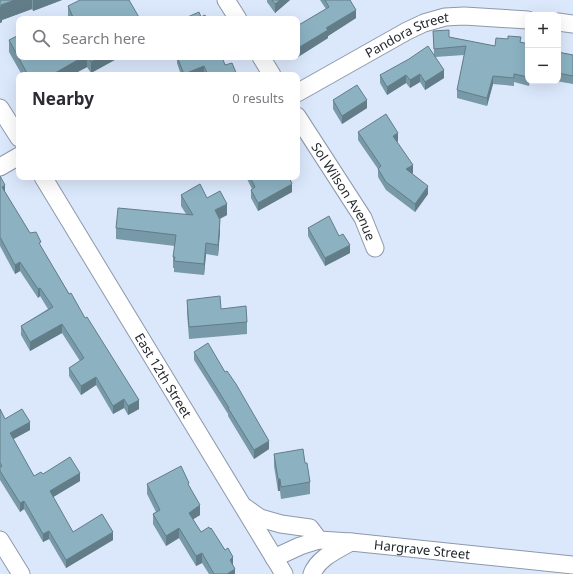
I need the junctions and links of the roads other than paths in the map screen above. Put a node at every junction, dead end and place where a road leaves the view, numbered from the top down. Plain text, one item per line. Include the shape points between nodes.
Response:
1 (226, 0) edge
2 (236, 16) edge
3 (525, 20) edge
4 (561, 22) edge
5 (573, 24) edge
6 (263, 60) edge
7 (270, 72) edge
8 (300, 91) edge
9 (3, 118) edge
10 (300, 121) edge
11 (16, 134) edge
12 (16, 158) edge
13 (0, 168) edge
14 (45, 180) edge
15 (375, 248) dead end
16 (244, 507) junction
17 (0, 540) edge
18 (319, 540) junction
19 (352, 542) junction
20 (274, 558) junction
21 (573, 565) edge
22 (21, 574) edge
23 (284, 574) edge
24 (312, 574) edge

1 - 2 street
3 - 8 street, Pandora Street via 464,16 445,17 424,23
4 - 5 street
6 - 7 street
9 - 11 street
10 - 15 street, Sol Wilson Avenue via 363,218
12 - 13 street
14 - 16 street, East 12th Street
16 - 18 street via 260,518 310,528
16 - 20 street, East 12th Street
17 - 22 street
18 - 19 street, Hargrave Street
18 - 20 street, Hargrave Street
19 - 21 street, Hargrave Street
19 - 24 street via 325,557
20 - 23 street, East 12th Street

